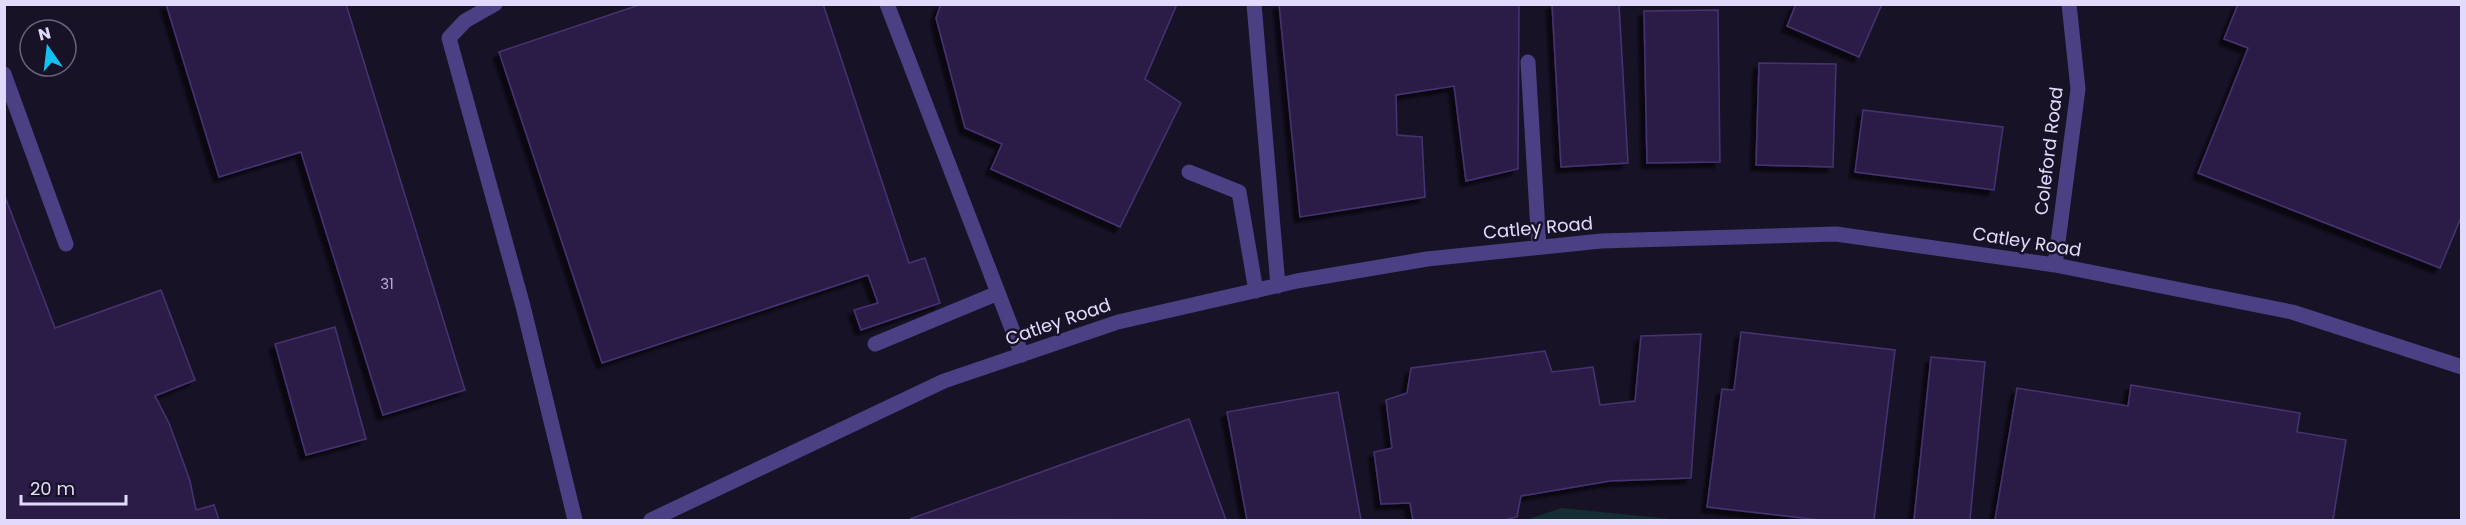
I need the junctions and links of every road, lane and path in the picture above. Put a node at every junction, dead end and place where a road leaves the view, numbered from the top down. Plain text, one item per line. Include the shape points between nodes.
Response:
1 (495, 4) edge
2 (887, 4) edge
3 (1254, 4) edge
4 (2069, 4) edge
5 (1528, 62) dead end
6 (4, 74) edge
7 (1189, 172) dead end
8 (66, 244) dead end
9 (1539, 247) junction
10 (2055, 265) junction
11 (1278, 286) junction
12 (1256, 291) junction
13 (999, 293) junction
14 (874, 344) dead end
15 (1022, 355) junction
16 (2462, 367) edge
17 (575, 520) edge
18 (651, 520) edge

1 - 17 street via 465,21 449,38 523,306
2 - 13 street
3 - 11 street
4 - 10 street, Coleford Road via 2078,89
5 - 9 street
6 - 8 street
7 - 12 street via 1239,192
9 - 10 street, Catley Road via 1601,241 1836,234
9 - 11 street, Catley Road via 1427,258
10 - 16 street, Catley Road via 2292,312
11 - 12 street, Catley Road
12 - 15 street, Catley Road via 1118,322
13 - 14 street
13 - 15 street
15 - 18 street, Catley Road via 944,381

